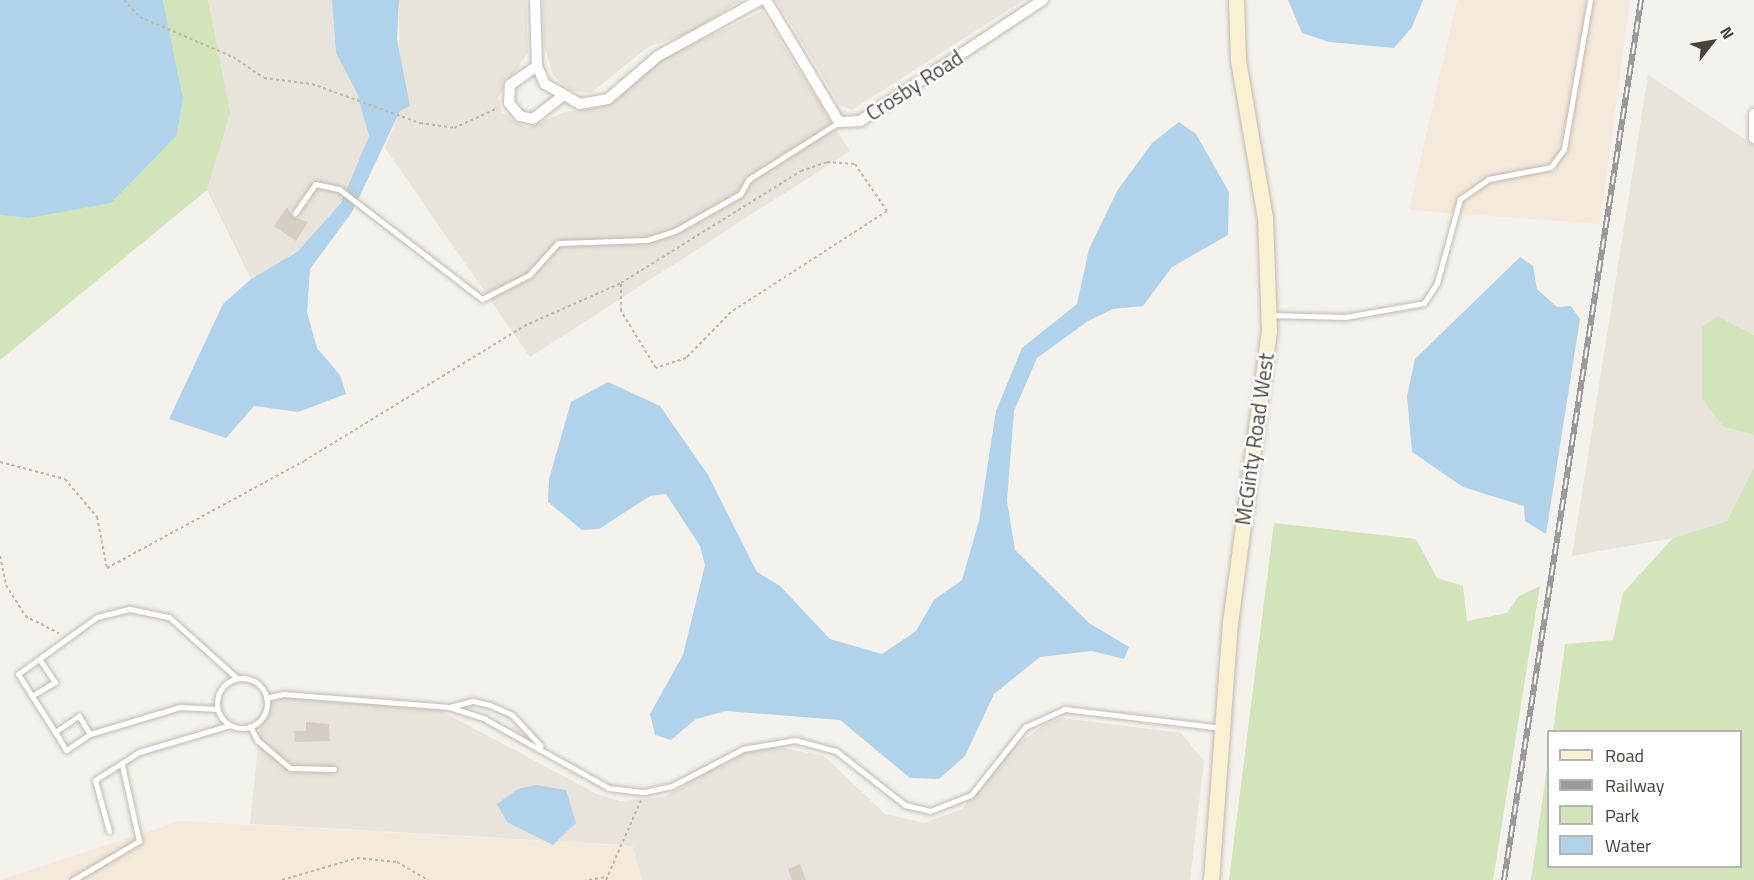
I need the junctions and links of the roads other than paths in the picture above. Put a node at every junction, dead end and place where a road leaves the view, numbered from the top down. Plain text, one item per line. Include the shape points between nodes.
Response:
1 (535, 0) edge
2 (760, 0) edge
3 (766, 0) edge
4 (1043, 0) edge
5 (1236, 0) edge
6 (1590, 0) edge
7 (537, 66) junction
8 (560, 98) junction
9 (1754, 114) edge
10 (839, 122) junction
11 (1754, 138) edge
12 (295, 213) dead end
13 (1269, 315) junction
14 (40, 660) junction
15 (237, 678) junction
16 (32, 696) junction
17 (266, 698) junction
18 (449, 707) junction
19 (218, 709) junction
20 (222, 718) junction
21 (230, 724) junction
22 (250, 726) junction
23 (1223, 728) junction
24 (217, 729) junction
25 (55, 732) junction
26 (90, 734) junction
27 (544, 750) junction
28 (122, 765) junction
29 (334, 770) dead end
30 (109, 831) dead end
31 (73, 880) edge
32 (1212, 880) edge

1 - 7 street
2 - 8 street via 658,56 608,99 580,105
3 - 10 street, Crosby Road
4 - 10 street, Crosby Road via 860,121
5 - 13 main road, McGinty Road West via 1238,60 1265,218
6 - 13 lane via 1564,149 1551,167 1489,179 1460,199 1437,283 1424,303 1345,317
7 - 8 street via 545,84
7 - 8 street via 510,85 509,103 520,116 533,119
9 - 11 street
10 - 12 lane via 749,179 740,194 675,231 646,240 558,243 529,275 482,299 364,204 339,189 315,184
13 - 23 main road, McGinty Road West via 1230,623
14 - 15 lane via 98,617 130,609 169,617
14 - 16 lane via 18,674
14 - 16 lane via 55,682
15 - 17 lane via 256,682
15 - 19 lane via 221,690
16 - 25 lane
17 - 18 lane via 283,694
17 - 22 lane via 263,716
18 - 27 lane via 485,719
18 - 27 lane via 473,701 505,712
19 - 20 lane
19 - 26 lane via 180,707
20 - 21 lane
20 - 24 lane
21 - 22 lane
21 - 24 lane
22 - 29 lane via 257,740 290,768
23 - 27 lane via 1065,709 1025,727 971,795 930,811 905,805 837,751 795,740 743,749 672,786 644,792 609,788
23 - 32 main road, McGinty Road West
24 - 28 lane via 139,752
25 - 26 lane via 79,716
25 - 26 lane via 66,750
28 - 30 lane via 94,780
28 - 31 lane via 139,841

